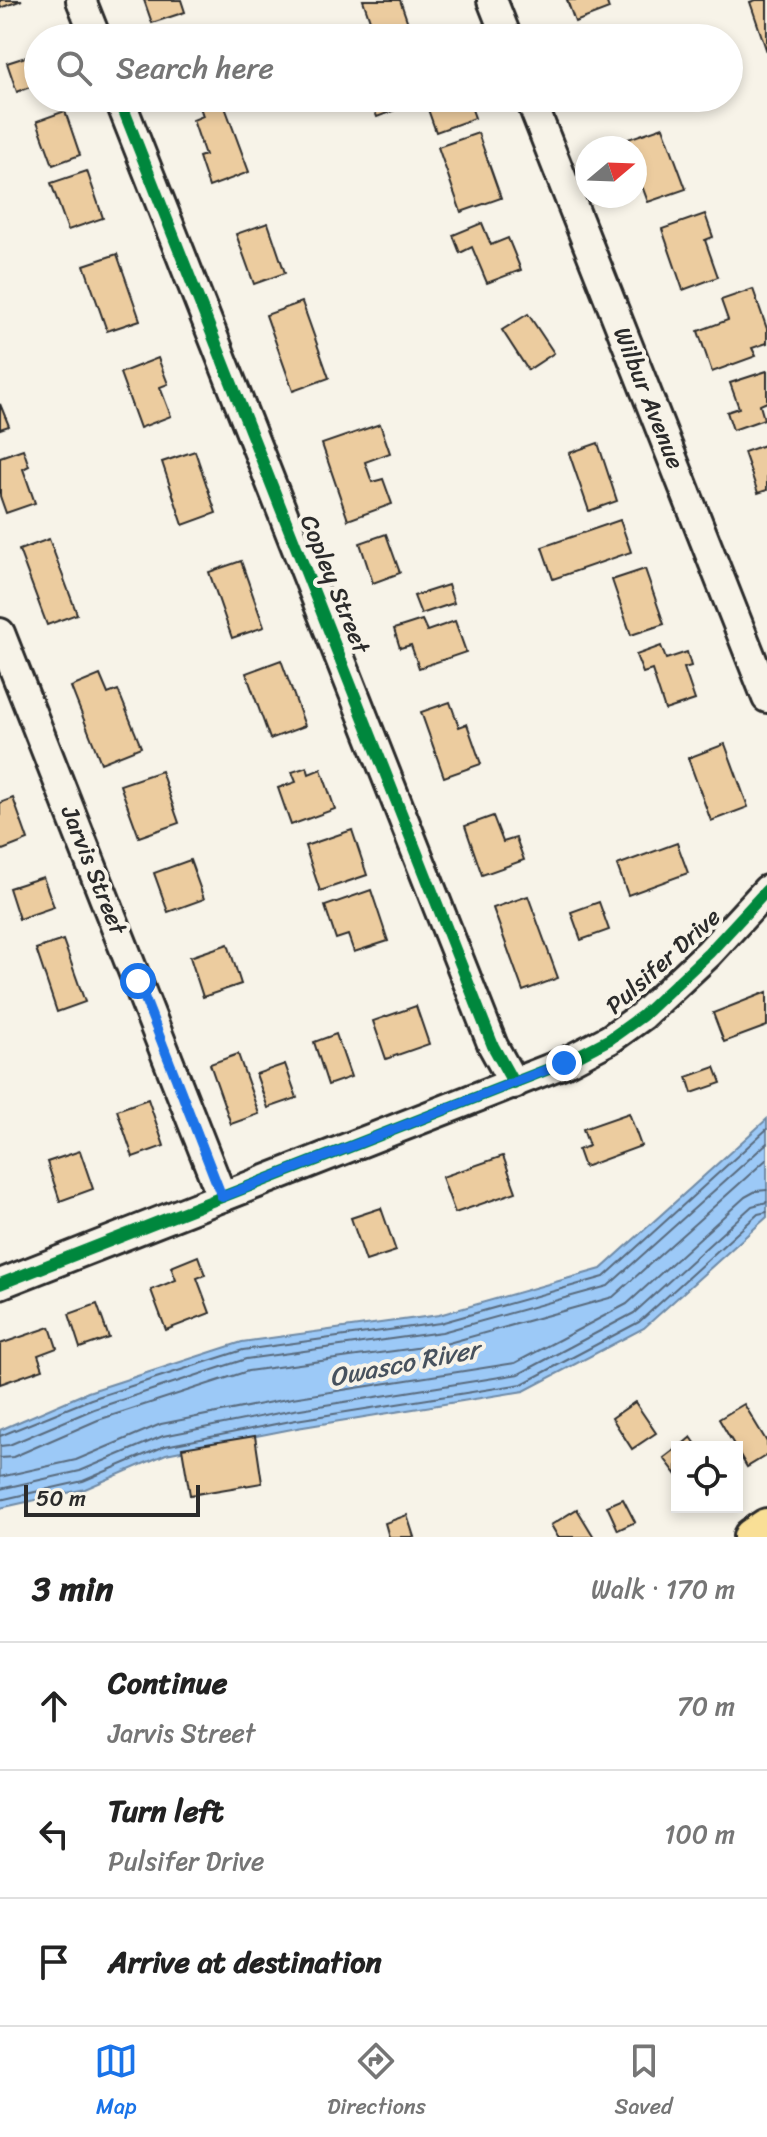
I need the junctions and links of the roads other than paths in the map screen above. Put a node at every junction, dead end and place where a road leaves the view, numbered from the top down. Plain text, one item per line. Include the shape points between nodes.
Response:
1 (81, 0) edge
2 (492, 0) edge
3 (90, 24) edge
4 (501, 24) edge
5 (125, 112) edge
6 (536, 112) edge
7 (0, 633) edge
8 (767, 698) edge
9 (767, 890) edge
10 (514, 1084) junction
11 (222, 1197) junction
12 (0, 1284) edge
13 (767, 1527) edge
14 (752, 1537) edge

1 - 3 street
2 - 4 street
5 - 10 street, Copley Street via 487,1031
6 - 8 street, Wilbur Avenue
7 - 11 street, Jarvis Street
9 - 10 street, Pulsifer Drive via 642,1016 598,1045
10 - 11 street, Pulsifer Drive
11 - 12 street, Pulsifer Drive
13 - 14 main road

